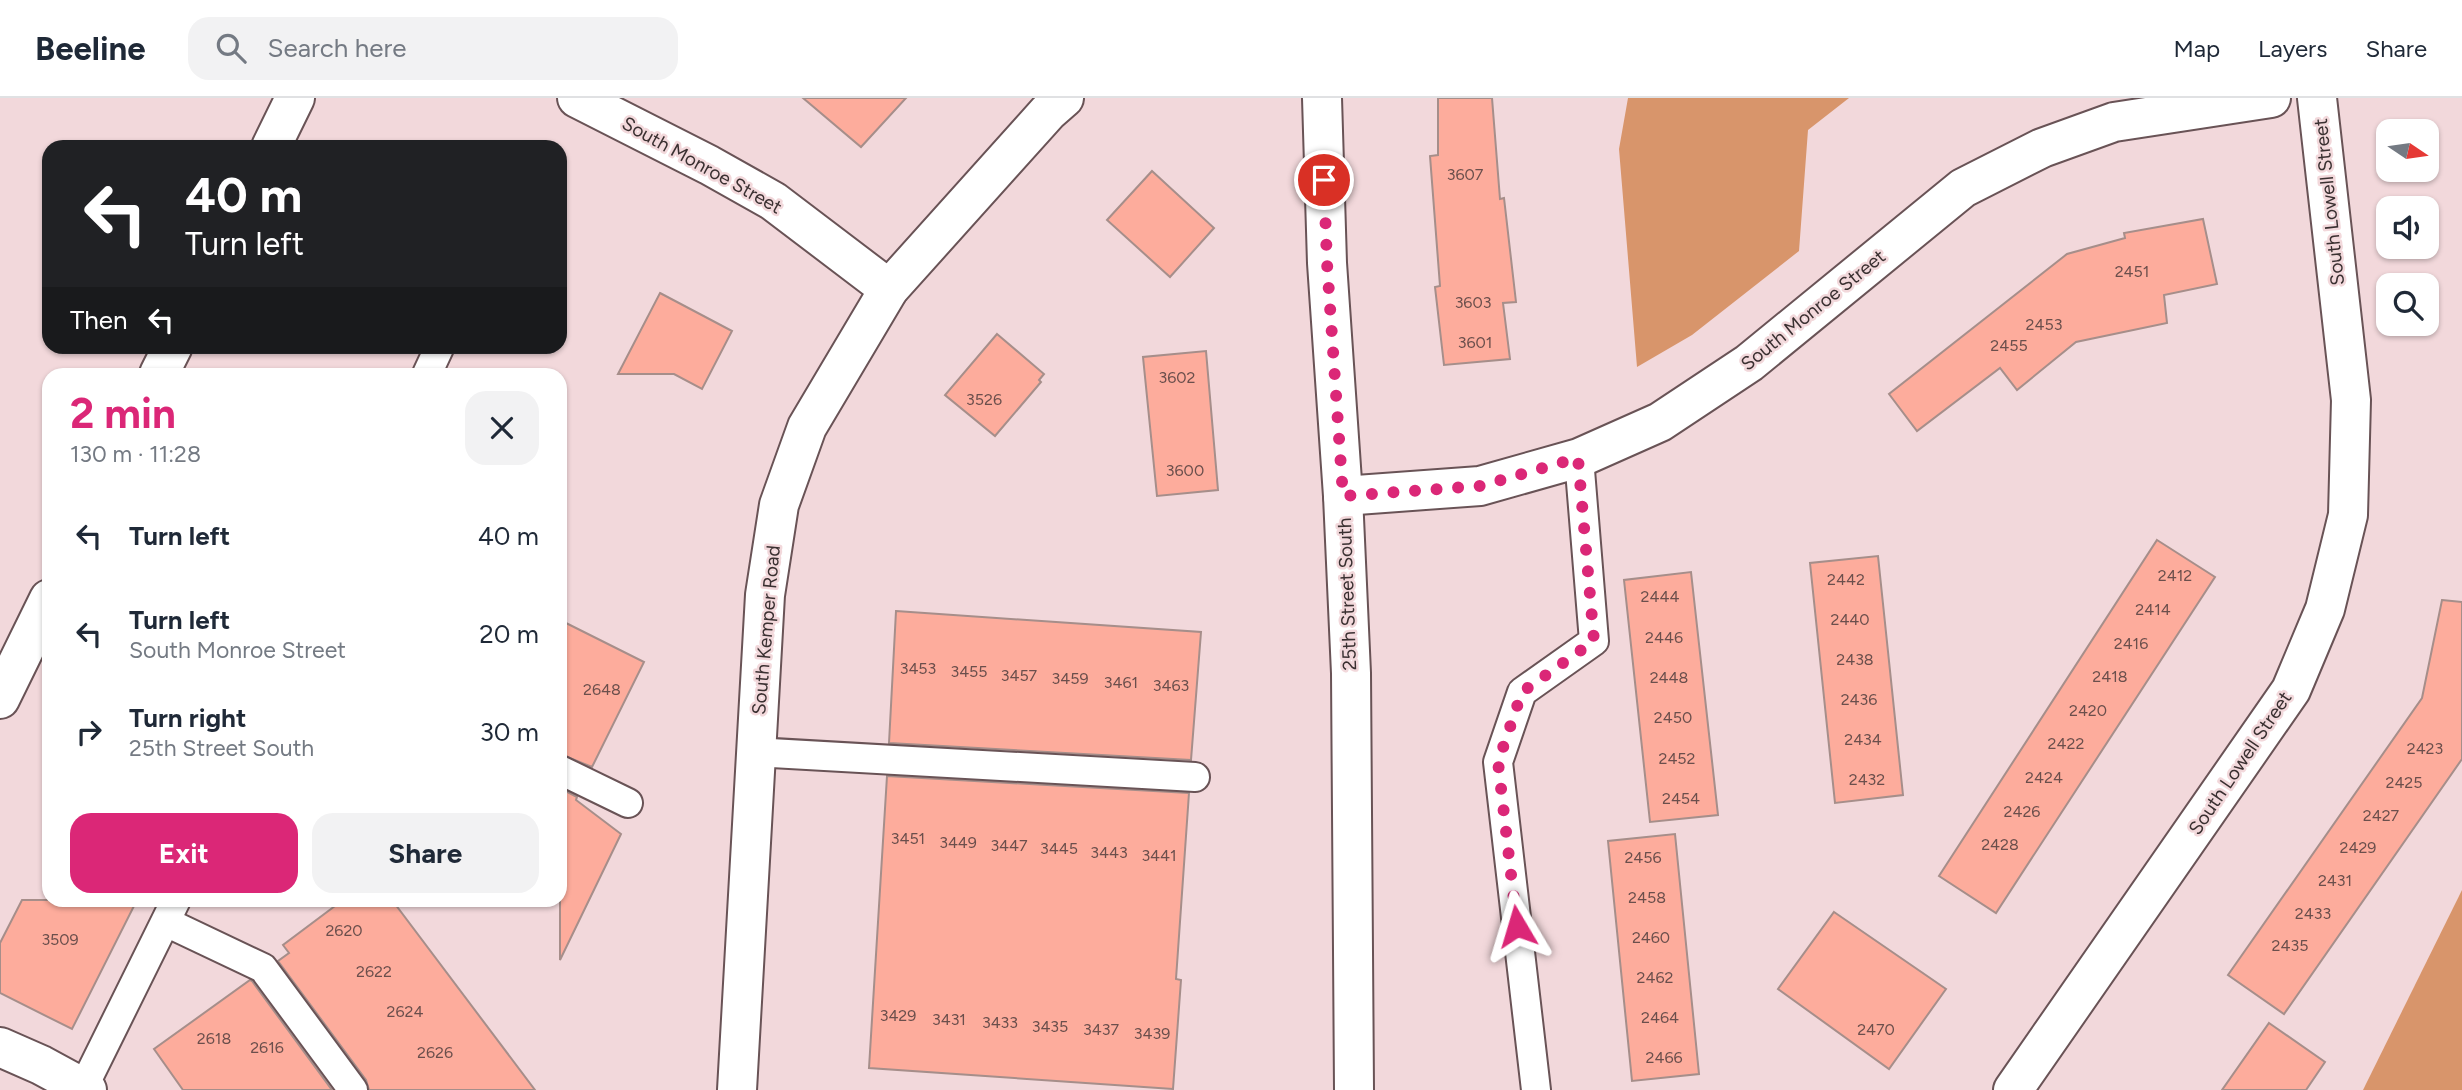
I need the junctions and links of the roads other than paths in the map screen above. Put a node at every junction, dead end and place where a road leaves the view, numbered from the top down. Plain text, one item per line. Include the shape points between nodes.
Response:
1 (295, 98) edge
2 (577, 98) edge
3 (1064, 98) edge
4 (1322, 98) edge
5 (2271, 98) edge
6 (2318, 98) edge
7 (274, 140) edge
8 (889, 289) junction
9 (1578, 458) junction
10 (1343, 496) junction
11 (42, 613) edge
12 (0, 699) edge
13 (755, 751) junction
14 (567, 773) edge
15 (1195, 778) dead end
16 (628, 803) dead end
17 (171, 911) edge
18 (0, 1046) edge
19 (86, 1088) edge
20 (353, 1090) edge
21 (737, 1090) edge
22 (1354, 1090) edge
23 (1536, 1090) edge
24 (2013, 1090) edge

1 - 7 street
2 - 8 street, South Monroe Street via 773,201
3 - 8 street, South Kemper Road
4 - 10 street, 25th Street South via 1327,263
5 - 9 street, South Monroe Street via 2114,122 2042,148 1963,188 1749,363 1660,422
6 - 24 street, South Lowell Street via 2351,400 2348,515 2325,609 2291,690
8 - 13 street, South Kemper Road via 807,428 779,505 765,595
9 - 10 street, South Monroe Street via 1480,486
9 - 23 lane via 1594,641 1522,692 1498,762
10 - 22 street, 25th Street South via 1351,673
11 - 12 street
13 - 15 lane
13 - 21 street, South Kemper Road
14 - 16 lane
17 - 19 lane
17 - 20 lane via 263,968
18 - 19 street

